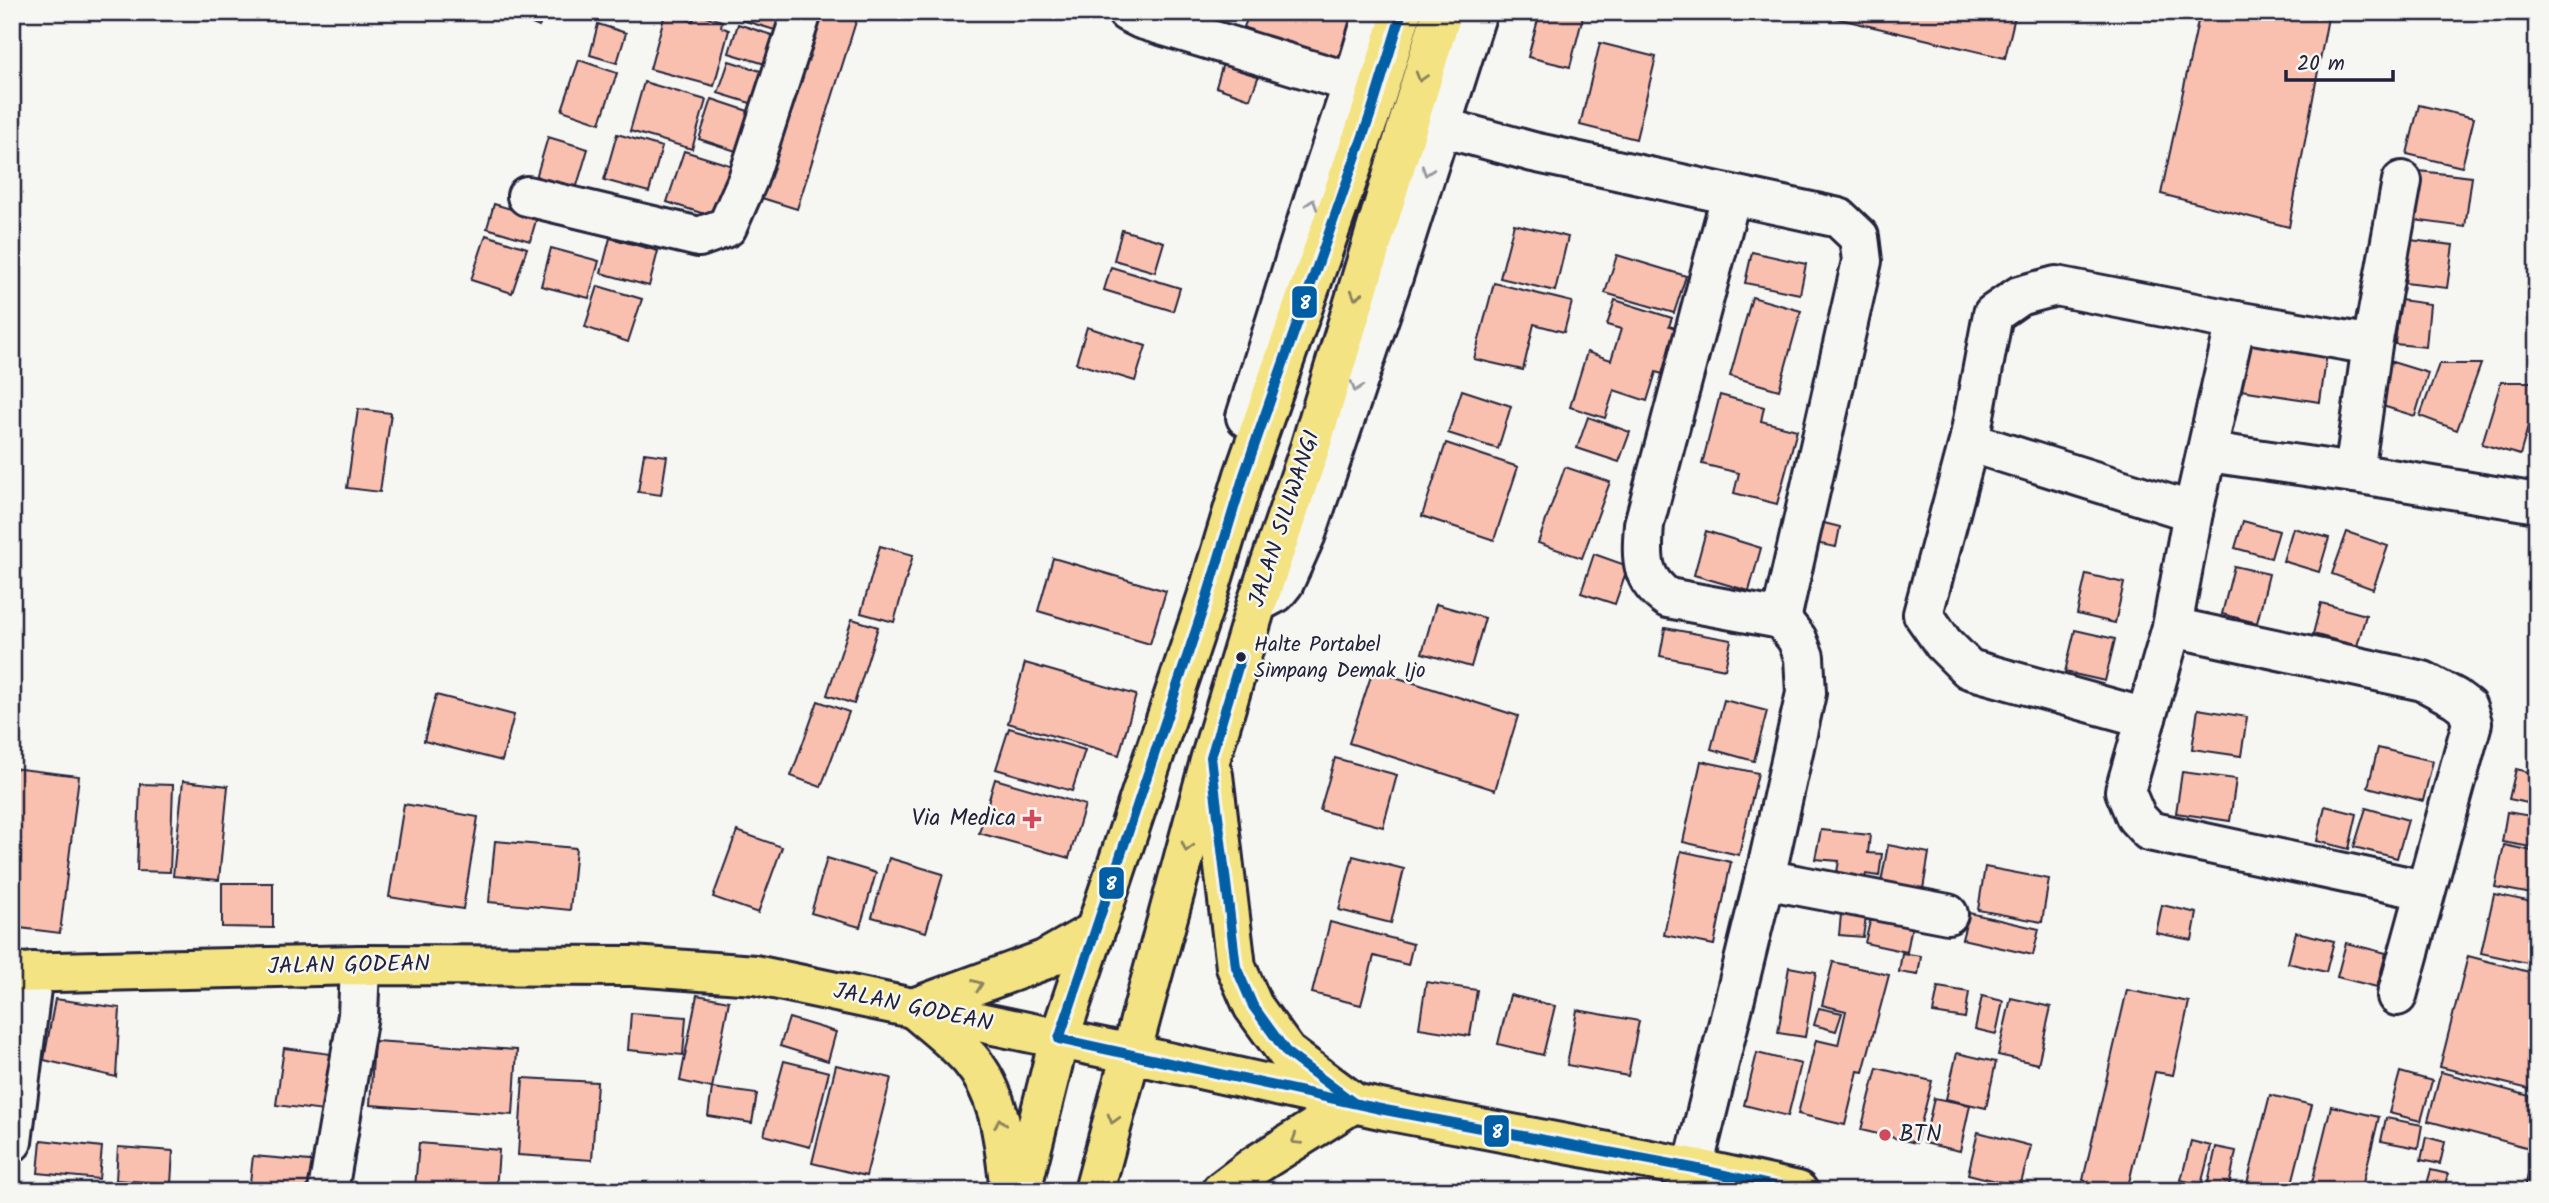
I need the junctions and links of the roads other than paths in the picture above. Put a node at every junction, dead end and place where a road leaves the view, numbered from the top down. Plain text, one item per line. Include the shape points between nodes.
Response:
1 (802, 12) edge
2 (1128, 12) edge
3 (1374, 12) edge
4 (1402, 12) edge
5 (1442, 12) edge
6 (1477, 12) edge
7 (1353, 83) junction
8 (1441, 127) junction
9 (2402, 181) dead end
10 (527, 196) dead end
11 (1731, 196) junction
12 (2236, 321) junction
13 (2372, 345) junction
14 (1969, 442) junction
15 (2208, 452) junction
16 (2354, 473) junction
17 (2537, 503) edge
18 (2193, 512) junction
19 (1208, 597) junction
20 (1257, 603) junction
21 (1781, 619) junction
22 (2172, 627) junction
23 (2146, 718) junction
24 (1211, 757) junction
25 (1764, 879) junction
26 (2424, 890) junction
27 (1948, 915) dead end
28 (1095, 931) junction
29 (360, 965) junction
30 (23, 972) edge
31 (2397, 996) dead end
32 (914, 1008) junction
33 (1059, 1039) junction
34 (1132, 1054) junction
35 (1354, 1103) junction
36 (12, 1142) edge
37 (1693, 1168) junction
38 (328, 1191) edge
39 (1010, 1191) edge
40 (1021, 1191) edge
41 (1094, 1191) edge
42 (1220, 1191) edge
43 (1798, 1191) edge

1 - 10 street via 748,179 727,227 699,237
2 - 7 street
3 - 7 street
4 - 19 main road via 1244,475
5 -> 20 main road, JALAN SILIWANGI via 1310,448
6 - 8 street
19 -> 7 street via 1200,565
8 - 11 street
8 -> 20 street via 1306,534 1284,583
9 - 13 street
11 - 21 street via 1839,218 1859,237 1862,261
11 - 21 street via 1644,524 1642,555 1647,577 1668,598
12 - 13 street
12 - 14 street via 2056,286 2019,296 1993,314
12 - 15 street
13 - 16 street
14 - 18 street
14 - 23 street via 1923,614 1969,669
15 - 16 street
15 - 18 street
16 - 17 street
18 - 22 street
19 - 28 main road
20 - 24 main road, JALAN SILIWANGI
21 - 25 street via 1804,657 1807,693
22 - 23 street
22 - 26 street via 2423,681 2467,707 2472,723
23 - 26 street via 2125,791 2136,817 2149,831
24 -> 34 main road, JALAN SILIWANGI
24 - 35 main road via 1236,967 1253,1006 1287,1053
25 - 27 street
25 - 37 street
26 - 31 street
32 -> 28 main road via 1044,960
28 - 33 main road
29 - 30 main road, JALAN GODEAN
29 - 32 main road, JALAN GODEAN via 632,966 755,975
29 - 38 street via 358,1015
30 - 36 street
32 - 33 main road, JALAN GODEAN
39 -> 32 main road via 1001,1121 989,1088 970,1059
33 - 34 main road, JALAN GODEAN
33 - 40 main road
34 - 35 main road, JALAN GODEAN
34 -> 41 main road, JALAN SILIWANGI
35 - 37 main road, JALAN GODEAN
35 -> 42 main road
37 - 43 main road, JALAN GODEAN

